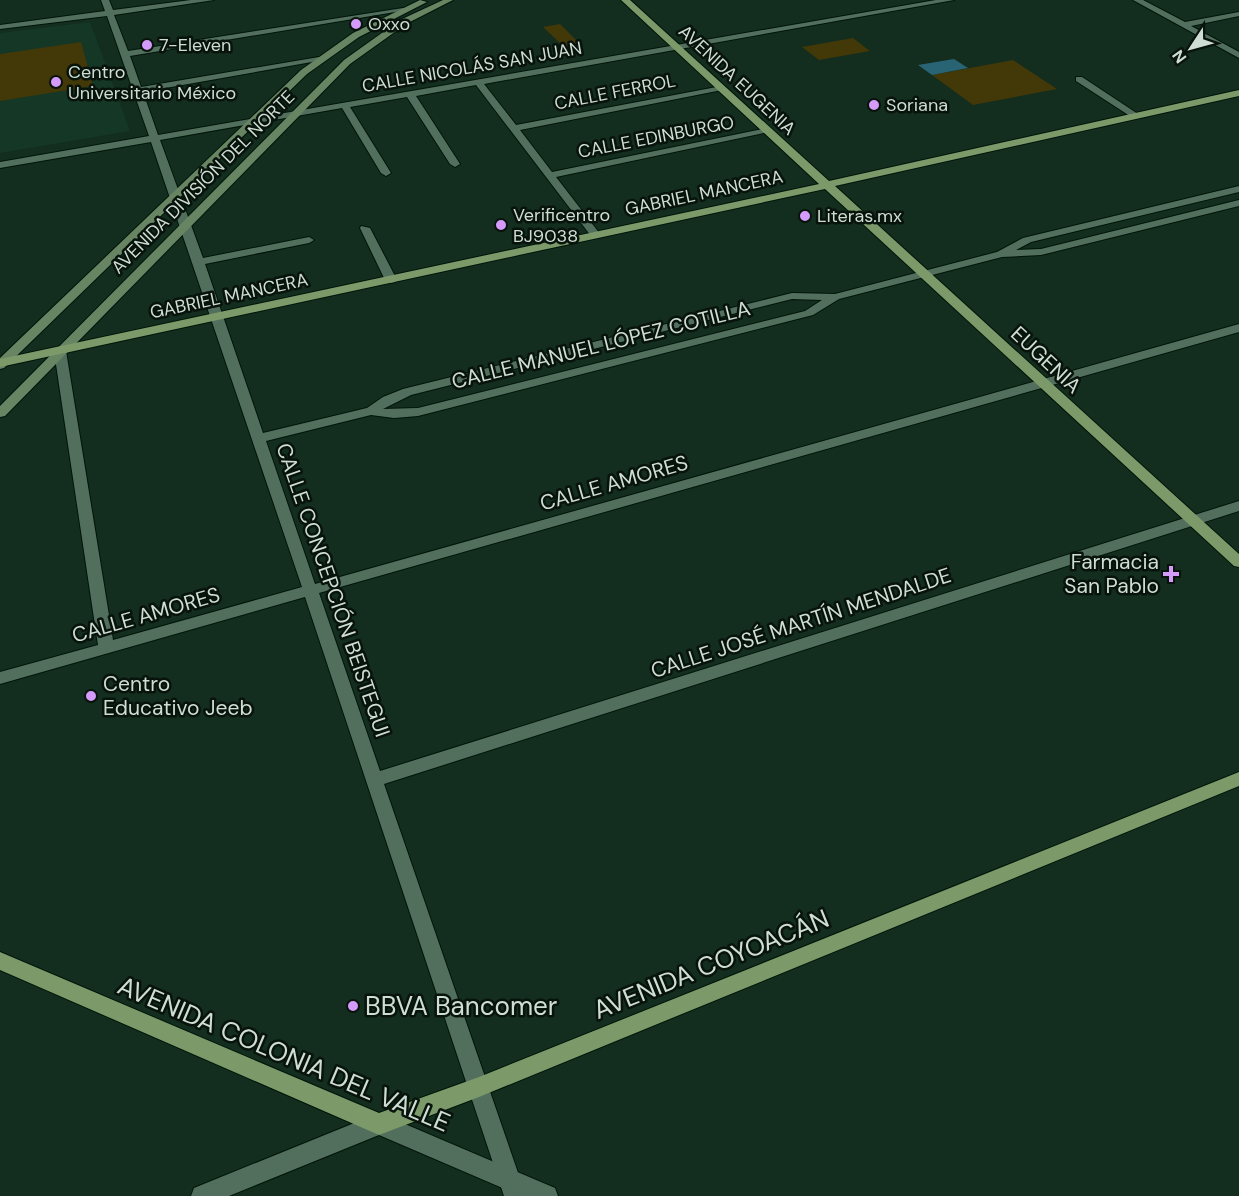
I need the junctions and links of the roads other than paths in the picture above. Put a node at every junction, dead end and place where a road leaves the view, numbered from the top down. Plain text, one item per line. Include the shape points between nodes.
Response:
1 (105, 0) edge
2 (210, 0) edge
3 (427, 0) edge
4 (449, 0) edge
5 (626, 0) edge
6 (950, 0) edge
7 (1137, 0) edge
8 (403, 10) junction
9 (1239, 14) edge
10 (110, 15) junction
11 (1184, 25) junction
12 (0, 27) edge
13 (678, 48) junction
14 (125, 54) junction
15 (1239, 55) edge
16 (319, 60) junction
17 (1079, 79) dead end
18 (479, 83) junction
19 (723, 89) junction
20 (138, 90) junction
21 (1239, 93) edge
22 (410, 94) junction
23 (345, 106) junction
24 (292, 115) junction
25 (1136, 116) junction
26 (251, 122) junction
27 (514, 128) junction
28 (768, 131) junction
29 (155, 138) junction
30 (455, 164) dead end
31 (0, 165) edge
32 (386, 173) dead end
33 (550, 175) junction
34 (827, 185) junction
35 (1239, 189) edge
36 (176, 196) junction
37 (1185, 202) junction
38 (1239, 203) edge
39 (1201, 212) junction
40 (186, 224) junction
41 (365, 228) dead end
42 (595, 234) junction
43 (309, 240) dead end
44 (1002, 254) junction
45 (199, 262) junction
46 (925, 273) junction
47 (391, 280) junction
48 (835, 297) junction
49 (217, 318) junction
50 (1239, 328) edge
51 (619, 338) junction
52 (60, 351) junction
53 (632, 358) junction
54 (1, 364) edge
55 (1043, 383) junction
56 (371, 411) junction
57 (0, 413) edge
58 (257, 439) junction
59 (1239, 506) edge
60 (1192, 521) junction
61 (1239, 562) edge
62 (310, 590) junction
63 (106, 648) junction
64 (0, 678) edge
65 (1239, 779) edge
66 (375, 780) junction
67 (0, 961) edge
68 (479, 1087) junction
69 (380, 1124) junction
70 (513, 1188) edge
71 (202, 1196) edge
72 (547, 1196) edge

1 - 10 street, CALLE CONCEPCIÓN BEISTEGUI
2 - 10 street
3 - 8 main road, AVENIDA DIVISIÓN DEL NORTE
4 - 24 main road, AVENIDA DIVISIÓN DEL NORTE via 403,22 364,48
5 - 13 main road, AVENIDA EUGENIA
6 - 13 street, CALLE NICOLÁS SAN JUAN
7 - 11 street
8 - 14 street
8 - 16 main road, AVENIDA DIVISIÓN DEL NORTE
9 - 11 street
10 - 12 street
10 - 14 street, CALLE CONCEPCIÓN BEISTEGUI
11 - 15 street
13 - 18 street, CALLE NICOLÁS SAN JUAN
13 - 19 main road, AVENIDA EUGENIA
14 - 20 street, CALLE CONCEPCIÓN BEISTEGUI
16 - 20 street
16 - 26 main road, AVENIDA DIVISIÓN DEL NORTE
17 - 25 street
18 - 22 street, CALLE NICOLÁS SAN JUAN
18 - 27 street
19 - 27 street, CALLE FERROL
19 - 28 main road, AVENIDA EUGENIA
20 - 29 street, CALLE CONCEPCIÓN BEISTEGUI
21 - 25 main road, GABRIEL MANCERA
22 - 23 street, CALLE NICOLÁS SAN JUAN
22 - 30 street
23 - 24 street, CALLE NICOLÁS SAN JUAN
23 - 32 street
24 - 26 street, CALLE NICOLÁS SAN JUAN
24 - 40 main road, AVENIDA DIVISIÓN DEL NORTE
25 - 34 main road, GABRIEL MANCERA
26 - 29 street, CALLE NICOLÁS SAN JUAN
26 - 36 main road, AVENIDA DIVISIÓN DEL NORTE
27 - 33 street
28 - 33 street, CALLE EDINBURGO
28 - 34 main road, AVENIDA EUGENIA
29 - 31 street, CALLE NICOLÁS SAN JUAN
29 - 36 street, CALLE CONCEPCIÓN BEISTEGUI
33 - 42 street
34 - 42 main road, GABRIEL MANCERA
34 - 46 main road, EUGENIA
35 - 37 street, CALLE MANUEL LÓPEZ COTILLA
36 - 40 street, CALLE CONCEPCIÓN BEISTEGUI
36 - 54 main road, AVENIDA DIVISIÓN DEL NORTE
37 - 39 street
37 - 44 street, CALLE MANUEL LÓPEZ COTILLA via 1027,240
38 - 39 street, CALLE MANUEL LÓPEZ COTILLA
39 - 44 street, CALLE MANUEL LÓPEZ COTILLA via 1041,252
40 - 45 street, CALLE CONCEPCIÓN BEISTEGUI
40 - 52 main road, AVENIDA DIVISIÓN DEL NORTE
41 - 47 street
42 - 47 main road, GABRIEL MANCERA
43 - 45 street
44 - 46 street, CALLE MANUEL LÓPEZ COTILLA
45 - 49 street, CALLE CONCEPCIÓN BEISTEGUI
46 - 48 street, CALLE MANUEL LÓPEZ COTILLA
46 - 55 main road, EUGENIA
47 - 49 main road, GABRIEL MANCERA
48 - 51 street, CALLE MANUEL LÓPEZ COTILLA via 792,296
48 - 53 street, CALLE MANUEL LÓPEZ COTILLA via 808,313
49 - 52 main road, GABRIEL MANCERA
49 - 58 street, CALLE CONCEPCIÓN BEISTEGUI
50 - 55 street, CALLE AMORES
51 - 53 street
51 - 56 street, CALLE MANUEL LÓPEZ COTILLA via 407,392
52 - 54 main road, GABRIEL MANCERA
52 - 57 main road, AVENIDA DIVISIÓN DEL NORTE
52 - 63 street
53 - 56 street, CALLE MANUEL LÓPEZ COTILLA via 418,412
55 - 60 main road, EUGENIA
55 - 62 street, CALLE AMORES
56 - 58 street, CALLE MANUEL LÓPEZ COTILLA
58 - 62 street, CALLE CONCEPCIÓN BEISTEGUI
59 - 60 street, CALLE JOSÉ MARTÍN MENDALDE
60 - 61 main road, EUGENIA
60 - 66 street, CALLE JOSÉ MARTÍN MENDALDE
62 - 63 street, CALLE AMORES
62 - 66 street, CALLE CONCEPCIÓN BEISTEGUI
63 - 64 street, CALLE AMORES
65 - 68 main road, AVENIDA COYOACÁN
66 - 68 street, CALLE CONCEPCIÓN BEISTEGUI
67 - 69 main road, AVENIDA COLONIA DEL VALLE
68 - 69 main road, AVENIDA COYOACÁN
68 - 70 street, CALLE CONCEPCIÓN BEISTEGUI
69 - 70 street, AVENIDA COLONIA DEL VALLE
69 - 71 street, AVENIDA COYOACÁN
70 - 72 street, AVENIDA COLONIA DEL VALLE

